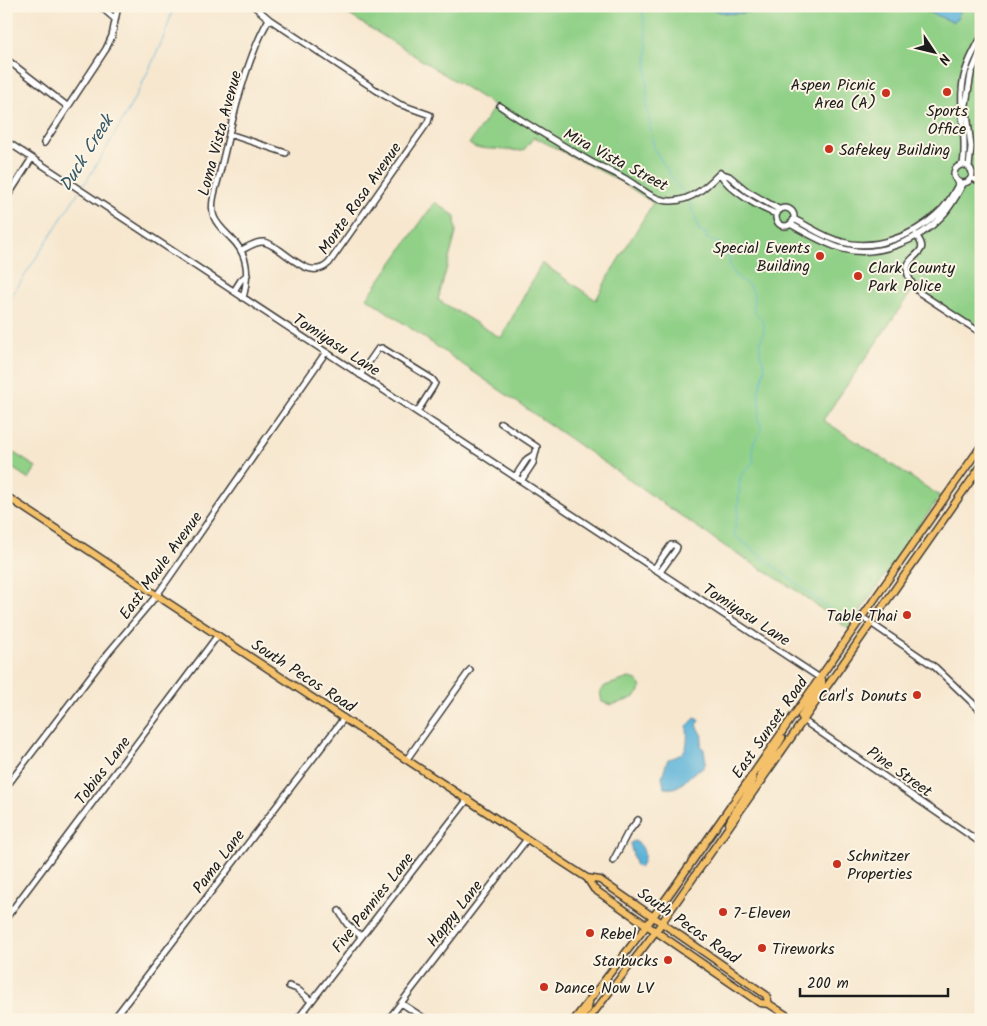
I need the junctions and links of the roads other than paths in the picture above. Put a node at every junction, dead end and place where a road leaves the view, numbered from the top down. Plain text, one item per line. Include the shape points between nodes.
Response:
1 (100, 6) edge
2 (118, 6) edge
3 (254, 6) edge
4 (116, 19) junction
5 (269, 19) junction
6 (981, 38) edge
7 (981, 50) edge
8 (6, 59) edge
9 (67, 106) junction
10 (500, 106) dead end
11 (229, 134) junction
12 (6, 141) edge
13 (44, 143) dead end
14 (286, 153) dead end
15 (32, 158) junction
16 (966, 166) junction
17 (972, 178) junction
18 (981, 182) edge
19 (961, 183) junction
20 (6, 199) edge
21 (778, 212) junction
22 (792, 222) junction
23 (915, 233) junction
24 (242, 250) junction
25 (247, 275) junction
26 (234, 291) junction
27 (244, 298) junction
28 (981, 333) edge
29 (326, 352) junction
30 (360, 375) junction
31 (416, 412) junction
32 (501, 423) dead end
33 (981, 446) edge
34 (535, 454) junction
35 (981, 466) edge
36 (515, 477) junction
37 (521, 481) junction
38 (6, 496) edge
39 (926, 524) junction
40 (936, 531) junction
41 (654, 568) junction
42 (660, 572) junction
43 (157, 595) junction
44 (862, 617) junction
45 (872, 623) junction
46 (218, 635) junction
47 (470, 670) dead end
48 (820, 678) junction
49 (981, 711) edge
50 (794, 714) junction
51 (344, 718) junction
52 (804, 721) junction
53 (407, 759) junction
54 (752, 775) junction
55 (762, 781) junction
56 (6, 787) edge
57 (468, 799) junction
58 (638, 820) dead end
59 (726, 831) junction
60 (527, 839) junction
61 (981, 842) edge
62 (613, 860) dead end
63 (587, 878) junction
64 (339, 911) dead end
65 (653, 917) junction
66 (6, 918) edge
67 (662, 924) junction
68 (648, 925) junction
69 (656, 931) junction
70 (361, 936) junction
71 (289, 986) dead end
72 (589, 1000) junction
73 (311, 1001) junction
74 (401, 1003) junction
75 (770, 1004) junction
76 (113, 1020) edge
77 (297, 1020) edge
78 (388, 1020) edge
79 (426, 1020) edge
80 (574, 1020) edge
81 (580, 1020) edge
82 (588, 1020) edge
83 (794, 1020) edge

1 - 4 street
2 - 4 street
3 - 5 street
4 - 9 street via 106,48
5 - 11 street, Loma Vista Avenue via 252,58
5 - 24 street, Monte Rosa Avenue via 399,104 430,115 324,267 308,269 263,242
6 - 16 street via 968,64 962,89
7 - 16 street via 971,74 966,104 971,147
8 - 9 street
9 - 13 street
10 - 21 street, Mira Vista Street via 655,198 665,201 689,198 703,190 720,173 729,176
11 - 14 street
11 - 24 street, Loma Vista Avenue via 213,203 214,216
12 - 15 street, Tomiyasu Lane
15 - 20 street
15 - 26 street, Tomiyasu Lane
16 - 17 street via 972,172
16 - 19 street via 957,167 954,172
17 - 18 street
17 - 19 street via 968,183
19 - 23 street, Mira Vista Street via 939,213
21 - 22 street, Mira Vista Street via 784,208 790,210 794,214
21 - 22 street, Mira Vista Street via 776,219 779,224 784,227
22 - 23 street, Mira Vista Street via 843,243 879,243
23 - 28 street via 922,248 911,259 908,268 908,278 913,286
24 - 25 street
25 - 26 street
25 - 27 street
26 - 27 street, Tomiyasu Lane
27 - 29 street, Tomiyasu Lane
29 - 30 street, Tomiyasu Lane
29 - 43 street, East Maule Avenue
30 - 31 street, Tomiyasu Lane
30 - 31 street via 382,348 432,379 435,383
31 - 36 street, Tomiyasu Lane
32 - 34 street via 537,447
33 - 39 main road, East Sunset Road
34 - 36 street via 527,459
34 - 37 street
35 - 40 main road, East Sunset Road
36 - 37 street, Tomiyasu Lane
37 - 41 street, Tomiyasu Lane
38 - 43 main road, South Pecos Road
39 - 40 main road
39 - 44 main road, East Sunset Road
40 - 45 main road, East Sunset Road
41 - 42 street, Tomiyasu Lane
41 - 42 street via 671,545 677,546
42 - 48 street, Tomiyasu Lane
43 - 46 main road, South Pecos Road
43 - 56 street, East Maule Avenue
44 - 45 street
44 - 48 main road, East Sunset Road
45 - 49 street via 935,667
45 - 52 main road, East Sunset Road
46 - 51 main road, South Pecos Road
46 - 66 street, Tobias Lane
47 - 53 street
48 - 50 main road, East Sunset Road
48 - 52 main road via 822,683 801,716
50 - 54 main road, East Sunset Road
50 - 55 main road via 762,772 759,780
51 - 53 main road, South Pecos Road
51 - 76 street, Pama Lane
52 - 55 main road, East Sunset Road
52 - 61 street, Pine Street
53 - 57 main road, South Pecos Road
54 - 59 main road via 752,784 734,811
54 - 65 main road, East Sunset Road
55 - 59 main road, East Sunset Road
57 - 60 main road, South Pecos Road
57 - 70 street, Five Pennies Lane
58 - 62 street
59 - 67 main road, East Sunset Road
60 - 63 main road, South Pecos Road
60 - 74 street, Happy Lane
63 - 65 main road, South Pecos Road via 600,880
63 - 68 main road, South Pecos Road via 594,889
64 - 70 street via 347,924
65 - 67 main road, South Pecos Road
65 - 68 main road, East Sunset Road
67 - 69 main road, East Sunset Road
67 - 75 main road, South Pecos Road via 766,995
68 - 69 main road, South Pecos Road
68 - 72 main road, East Sunset Road
69 - 75 main road, South Pecos Road via 760,1003
69 - 82 main road, East Sunset Road
70 - 73 street, Five Pennies Lane
71 - 73 street
72 - 80 main road, East Sunset Road
72 - 81 main road via 588,1009
73 - 77 street, Five Pennies Lane
74 - 78 street, Happy Lane
74 - 79 street
75 - 83 main road, South Pecos Road

